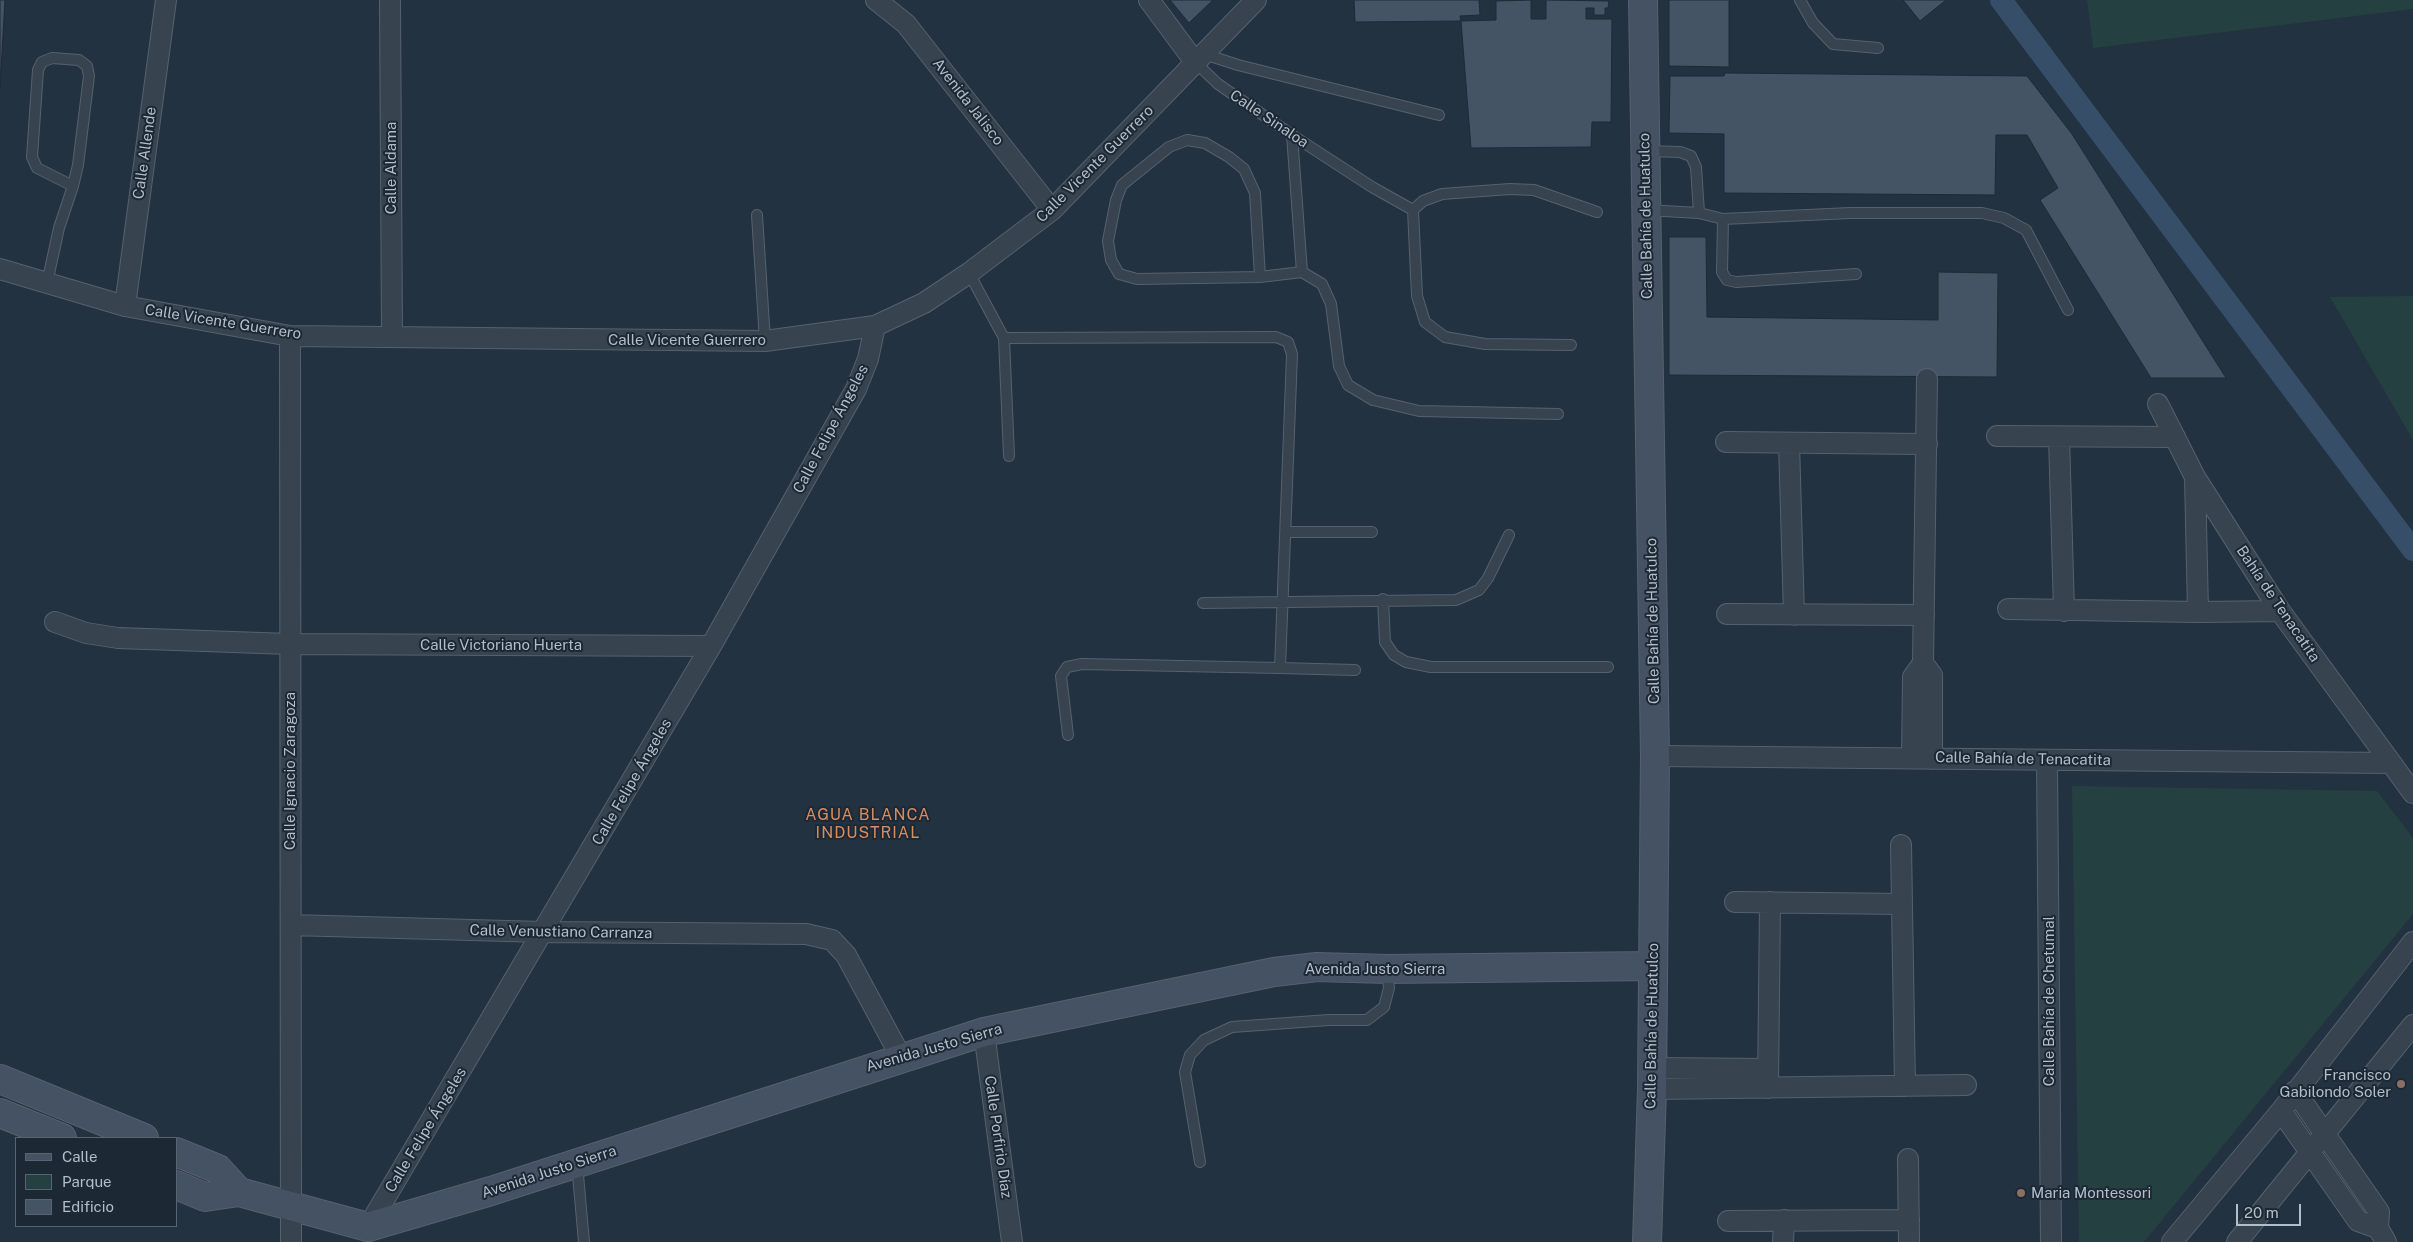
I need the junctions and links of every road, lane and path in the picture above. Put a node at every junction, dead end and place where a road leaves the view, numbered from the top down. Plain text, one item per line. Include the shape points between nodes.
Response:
1 (166, 0) edge
2 (390, 0) edge
3 (876, 0) edge
4 (1149, 0) edge
5 (1256, 0) edge
6 (1643, 0) edge
7 (1800, 0) edge
8 (1878, 48) dead end
9 (1200, 58) junction
10 (1439, 115) dead end
11 (1292, 134) junction
12 (1645, 151) junction
13 (73, 186) junction
14 (1052, 210) junction
15 (1414, 210) junction
16 (1645, 210) junction
17 (1596, 212) dead end
18 (1699, 212) junction
19 (757, 215) dead end
20 (1722, 219) junction
21 (0, 269) edge
22 (1302, 272) junction
23 (969, 273) junction
24 (1856, 274) dead end
25 (1260, 278) junction
26 (47, 283) junction
27 (125, 306) junction
28 (2068, 310) dead end
29 (875, 326) junction
30 (290, 336) junction
31 (392, 336) junction
32 (1004, 338) junction
33 (765, 341) junction
34 (1570, 345) dead end
35 (1927, 379) dead end
36 (2158, 404) dead end
37 (1558, 414) dead end
38 (1997, 436) dead end
39 (2059, 437) junction
40 (2175, 437) junction
41 (1726, 442) dead end
42 (1789, 443) junction
43 (1927, 444) junction
44 (1008, 456) dead end
45 (2195, 477) junction
46 (1286, 532) junction
47 (1372, 532) dead end
48 (1509, 535) dead end
49 (1383, 599) junction
50 (1284, 601) junction
51 (1203, 602) dead end
52 (2008, 609) dead end
53 (2064, 611) junction
54 (2280, 611) junction
55 (2198, 612) junction
56 (1728, 614) dead end
57 (1794, 615) junction
58 (1924, 615) junction
59 (55, 622) dead end
60 (290, 644) junction
61 (711, 646) junction
62 (1923, 663) junction
63 (1608, 667) dead end
64 (1280, 668) junction
65 (1355, 670) dead end
66 (1068, 734) dead end
67 (1655, 756) junction
68 (1912, 758) junction
69 (1932, 759) junction
70 (2047, 760) junction
71 (2391, 763) junction
72 (2413, 793) edge
73 (1901, 845) dead end
74 (1735, 902) dead end
75 (1770, 902) junction
76 (1902, 904) junction
77 (291, 925) junction
78 (544, 932) junction
79 (2413, 942) edge
80 (1653, 966) junction
81 (1387, 969) junction
82 (2413, 1025) edge
83 (984, 1032) junction
84 (901, 1057) junction
85 (1768, 1078) junction
86 (0, 1079) edge
87 (1652, 1079) junction
88 (1966, 1085) dead end
89 (1905, 1086) junction
90 (2295, 1091) junction
91 (2281, 1111) junction
92 (0, 1113) edge
93 (2325, 1135) junction
94 (60, 1137) edge
95 (142, 1137) edge
96 (178, 1153) edge
97 (2309, 1153) junction
98 (1908, 1159) dead end
99 (1200, 1162) dead end
100 (577, 1163) junction
101 (178, 1186) edge
102 (239, 1192) junction
103 (292, 1207) junction
104 (1784, 1220) junction
105 (1908, 1220) junction
106 (1728, 1221) dead end
107 (368, 1227) junction
108 (2382, 1235) edge
109 (291, 1242) edge
110 (584, 1242) edge
111 (1012, 1242) edge
112 (1647, 1242) edge
113 (1783, 1242) edge
114 (1909, 1242) edge
115 (2051, 1242) edge
116 (2172, 1242) edge
117 (2237, 1242) edge

1 - 27 street, Calle Allende
2 - 31 street, Calle Aldama
3 - 14 street, Avenida Jalisco via 906,24
4 - 9 street, Calle Sinaloa
5 - 9 street, Calle Vicente Guerrero
6 - 12 street, Calle Bahía de Huatulco
7 - 8 lane via 1814,23 1833,44
9 - 10 lane
9 - 11 lane, Calle Sinaloa via 1218,84
9 - 14 street, Calle Vicente Guerrero
11 - 15 lane, Calle Sinaloa via 1372,187
11 - 22 lane
12 - 16 street, Calle Bahía de Huatulco
12 - 18 lane via 1680,152 1691,156 1696,167
13 - 13 lane via 89,76 87,66 79,60 52,58 42,62 38,70 32,157 36,168
13 - 26 lane via 59,228
14 - 23 street, Calle Vicente Guerrero
15 - 17 lane via 1423,201 1442,194 1510,189 1534,190
15 - 34 lane via 1418,296 1425,322 1445,337 1485,344
16 - 18 lane
16 - 67 street, Calle Bahía de Huatulco
18 - 20 lane
19 - 33 lane
20 - 24 lane via 1722,272 1726,280
20 - 28 lane via 1850,213 1982,213 2004,218 2026,230
21 - 26 street, Calle Vicente Guerrero
22 - 25 lane
22 - 37 lane via 1322,284 1331,304 1340,366 1348,385 1373,400 1419,411
23 - 29 street, Calle Vicente Guerrero via 924,303
23 - 32 lane
25 - 25 lane via 1137,279 1120,274 1111,260 1108,241 1122,185 1168,147 1187,140 1205,143 1229,157 1244,169 1255,193
26 - 27 street, Calle Vicente Guerrero
27 - 30 street, Calle Vicente Guerrero
29 - 33 street, Calle Vicente Guerrero
29 - 61 street, Calle Felipe Ángeles via 868,359 856,389
30 - 31 street, Calle Vicente Guerrero
30 - 60 street, Calle Ignacio Zaragoza
31 - 33 street, Calle Vicente Guerrero
32 - 44 lane
32 - 46 lane via 1276,337 1288,342 1292,354
35 - 43 street
36 - 40 street, Bahía de Tenacatita
38 - 39 street
39 - 40 street
39 - 53 street
40 - 45 street, Bahía de Tenacatita
41 - 42 street
42 - 43 street
42 - 57 street
43 - 58 street
45 - 54 street, Bahía de Tenacatita
45 - 55 street
46 - 47 lane
46 - 50 lane
48 - 49 lane via 1479,590 1456,600
49 - 50 lane
49 - 63 lane via 1385,642 1394,655 1406,662 1431,667
50 - 51 lane
50 - 64 lane
52 - 53 street
53 - 55 street
54 - 55 street
54 - 71 street, Bahía de Tenacatita
56 - 57 street
57 - 58 street
58 - 62 street
59 - 60 street, Calle Victoriano Huerta via 86,633 118,638
60 - 61 street, Calle Victoriano Huerta
60 - 77 street, Calle Ignacio Zaragoza
61 - 78 street, Calle Felipe Ángeles
62 - 68 street via 1912,677
62 - 69 street via 1932,675
64 - 65 lane
64 - 66 lane via 1082,664 1067,667 1061,676
67 - 68 street, Calle Bahía de Tenacatita
67 - 80 street, Calle Bahía de Huatulco
68 - 69 street, Calle Bahía de Tenacatita
69 - 70 street, Calle Bahía de Tenacatita
70 - 71 street, Calle Bahía de Tenacatita
70 - 115 street, Calle Bahía de Chetumal
71 - 72 street, Bahía de Tenacatita
73 - 76 street
74 - 75 street
75 - 76 street
75 - 85 street
76 - 89 street
77 - 78 street, Calle Venustiano Carranza
77 - 103 street, Calle Ignacio Zaragoza
78 - 84 street, Calle Venustiano Carranza via 806,934 832,940 846,955
78 - 107 street, Calle Felipe Ángeles
79 - 90 street
80 - 81 street, Avenida Justo Sierra
80 - 87 street, Calle Bahía de Huatulco
81 - 83 street, Avenida Justo Sierra via 1317,967 1274,972
81 - 99 lane via 1389,988 1384,1007 1367,1020 1232,1027 1204,1040 1190,1055 1185,1072
82 - 93 street
83 - 84 street, Avenida Justo Sierra
83 - 111 street, Calle Porfirio Díaz
84 - 100 street, Avenida Justo Sierra
85 - 87 street
85 - 89 street
86 - 95 street
87 - 112 street, Calle Bahía de Huatulco
88 - 89 street
90 - 91 street
90 - 93 street
91 - 97 street
91 - 116 street
92 - 94 street
93 - 97 street
93 - 108 street via 2379,1212
96 - 102 street via 218,1168
97 - 108 street via 2358,1221
97 - 117 street
98 - 105 street
100 - 107 street, Avenida Justo Sierra
100 - 110 lane
101 - 102 street via 205,1197
102 - 103 street
103 - 107 street
103 - 109 street
104 - 105 street
104 - 106 street
104 - 113 street
105 - 114 street

